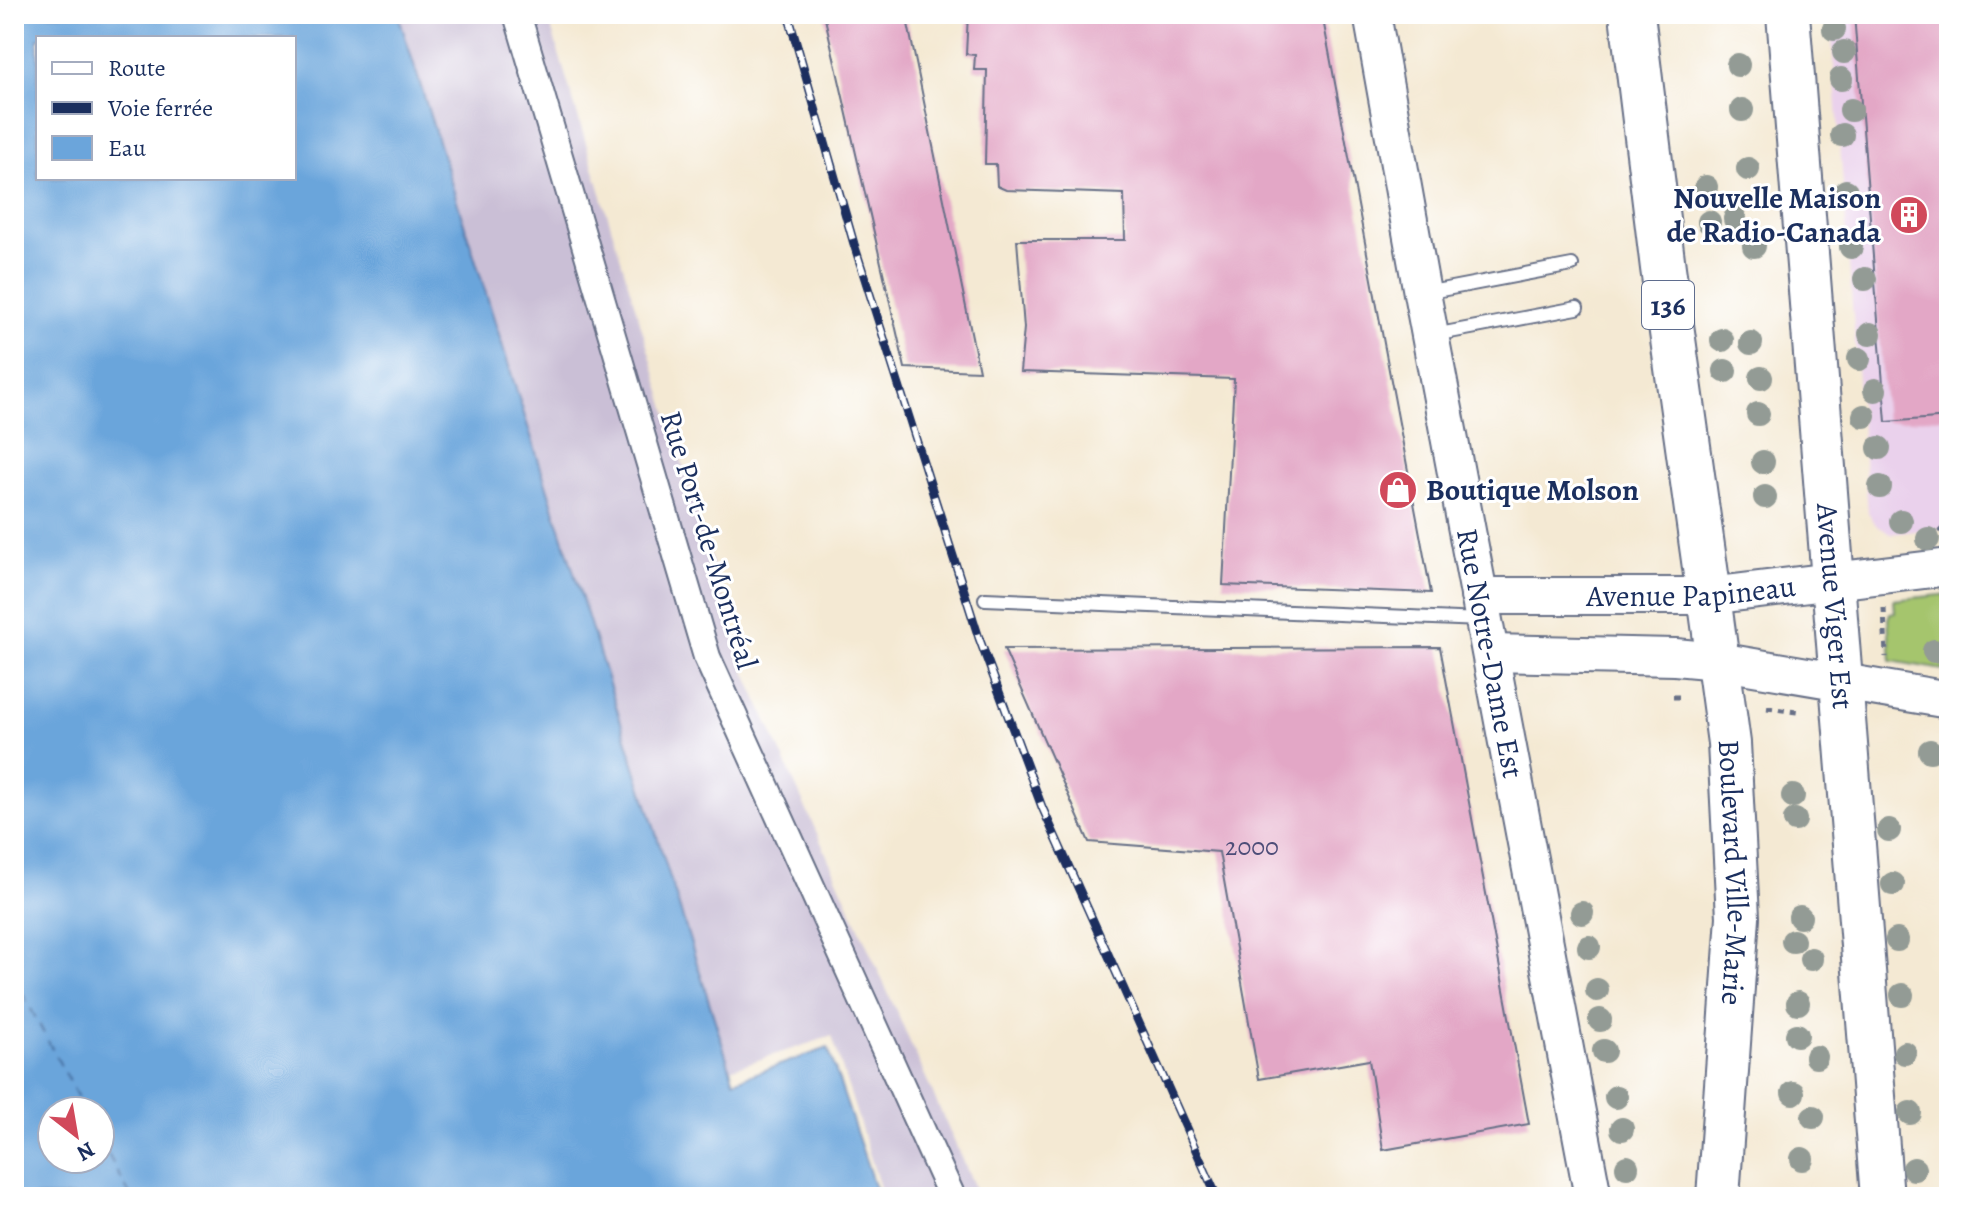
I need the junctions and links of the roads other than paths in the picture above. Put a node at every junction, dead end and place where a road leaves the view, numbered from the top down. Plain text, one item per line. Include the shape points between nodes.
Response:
1 (517, 14) edge
2 (1372, 14) edge
3 (1632, 14) edge
4 (1788, 14) edge
5 (1572, 265) dead end
6 (1422, 293) junction
7 (1577, 308) dead end
8 (1431, 336) junction
9 (1949, 567) edge
10 (1834, 582) junction
11 (1709, 596) junction
12 (985, 599) dead end
13 (1485, 623) junction
14 (1718, 661) junction
15 (1841, 681) junction
16 (1949, 700) edge
17 (952, 1197) edge
18 (1593, 1197) edge
19 (1718, 1197) edge
20 (1882, 1197) edge

1 - 17 street, Rue Port-de-Montréal via 707,657
2 - 6 main road, Rue Notre-Dame Est
3 - 11 highway, 136
4 - 10 main road, Avenue Viger Est
5 - 6 lane
6 - 8 main road, Rue Notre-Dame Est
7 - 8 lane
8 - 13 main road, Rue Notre-Dame Est
9 - 10 main road, Avenue Papineau
10 - 11 main road, Avenue Papineau
10 - 15 main road, Avenue Viger Est
11 - 13 main road, Avenue Papineau
11 - 14 main road, Boulevard Ville-Marie
12 - 13 lane
13 - 14 main road, Avenue Papineau via 1660,656
13 - 18 main road, Rue Notre-Dame Est
14 - 15 main road, Avenue Papineau
14 - 19 main road, Boulevard Ville-Marie via 1729,743 1738,917
15 - 16 main road, Avenue Papineau
15 - 20 main road, Avenue Viger Est

